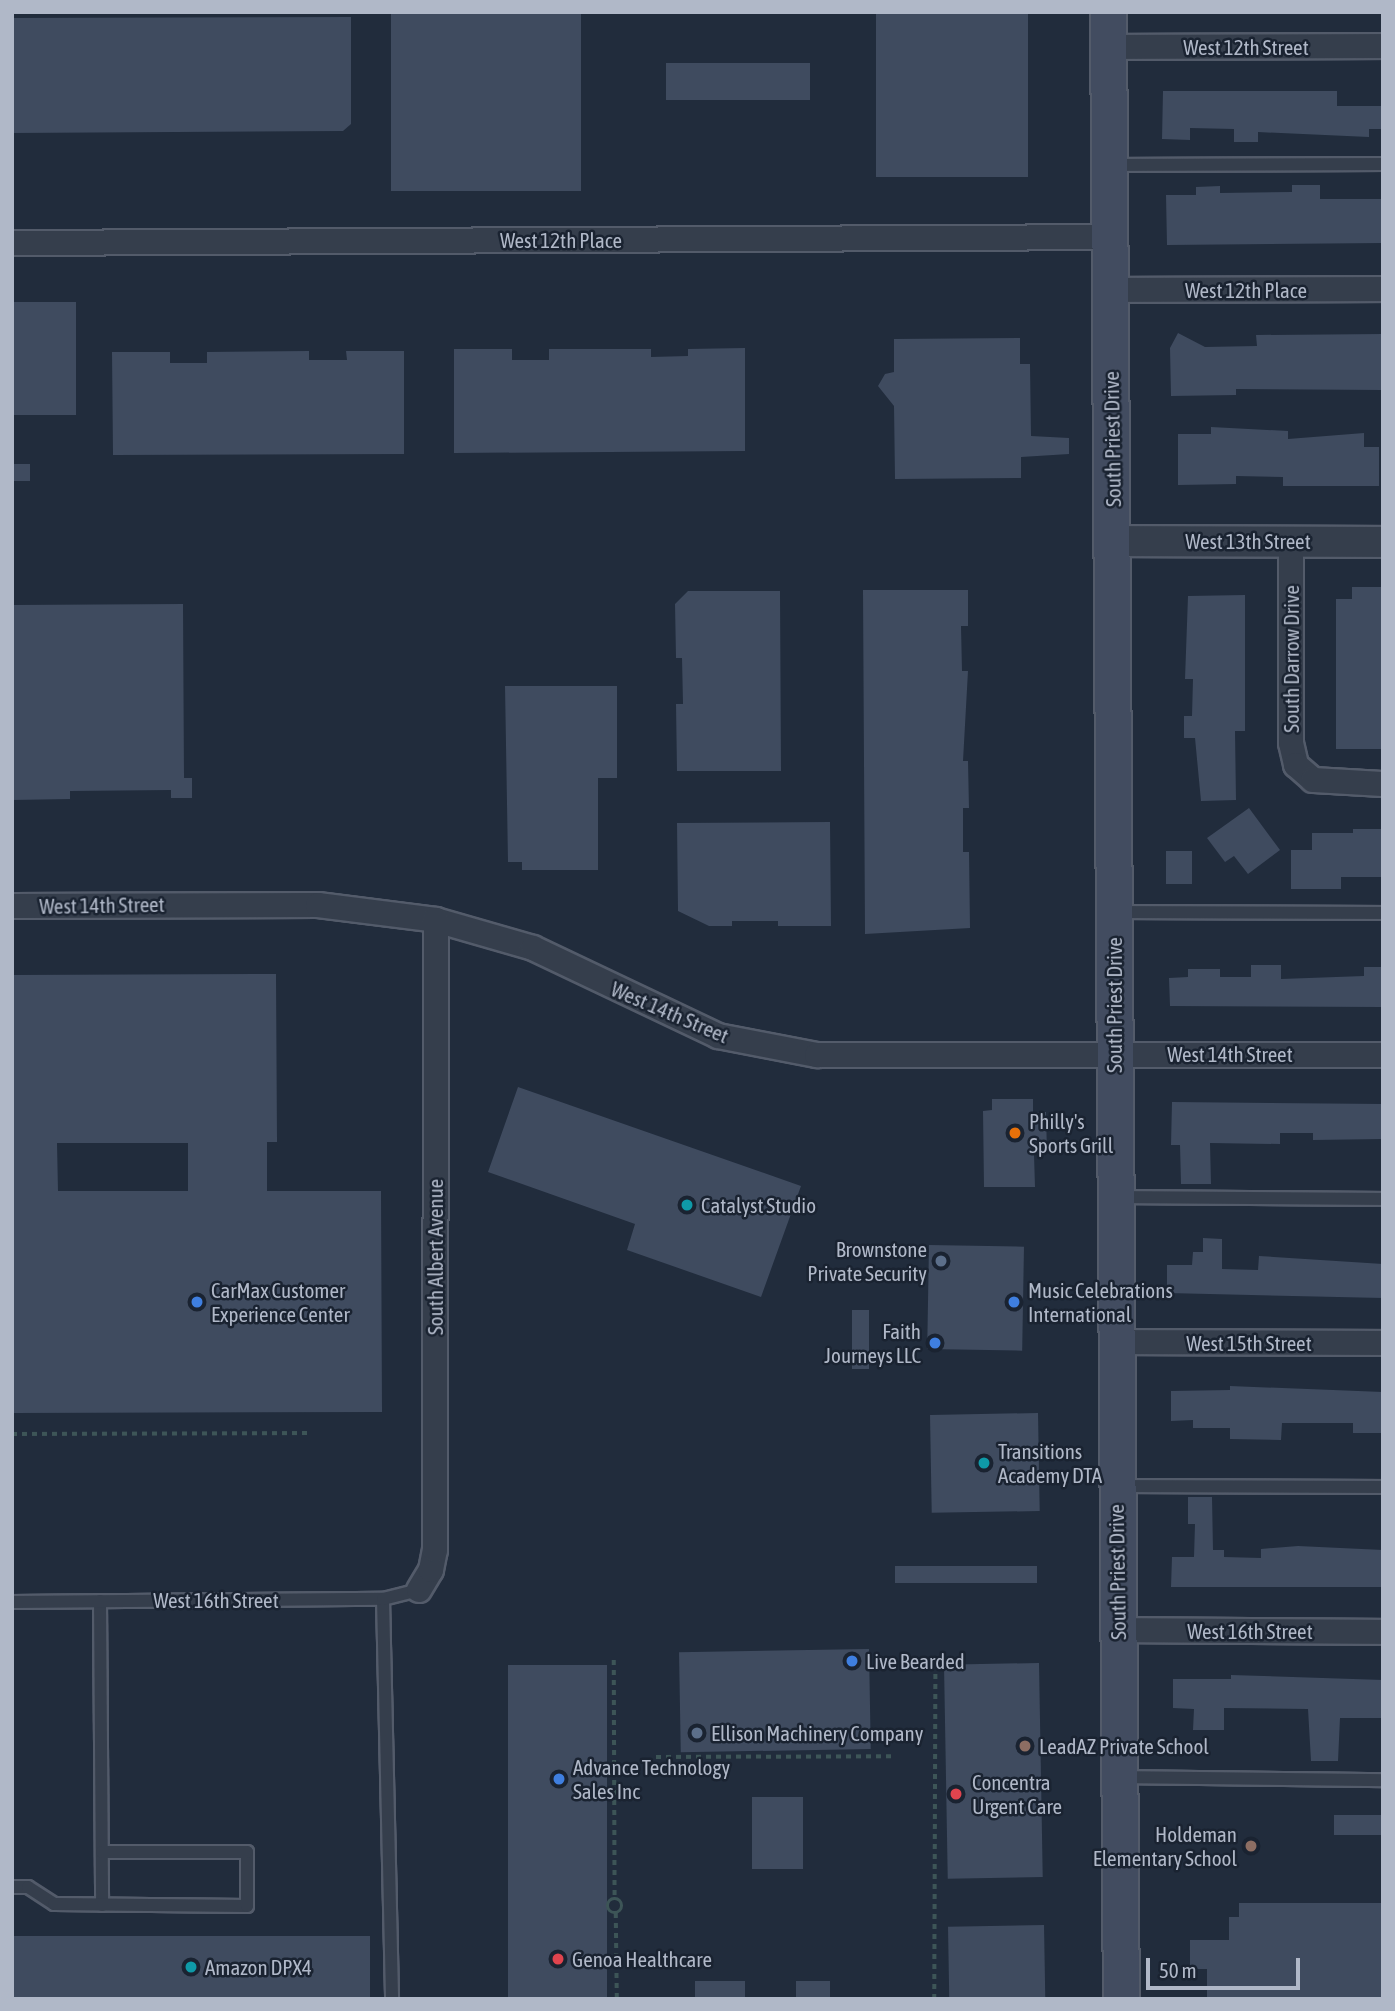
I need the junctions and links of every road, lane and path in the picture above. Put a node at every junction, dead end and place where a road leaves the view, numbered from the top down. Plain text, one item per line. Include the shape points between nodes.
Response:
1 (1108, 12) edge
2 (1383, 46) edge
3 (1108, 47) junction
4 (1383, 164) edge
5 (1109, 165) junction
6 (1110, 237) junction
7 (12, 243) edge
8 (1383, 289) edge
9 (1110, 290) junction
10 (1113, 541) junction
11 (1291, 542) junction
12 (1383, 542) edge
13 (1383, 783) edge
14 (12, 906) edge
15 (1113, 912) junction
16 (1383, 913) edge
17 (436, 920) junction
18 (1114, 1055) junction
19 (1383, 1055) edge
20 (1115, 1197) junction
21 (1383, 1199) edge
22 (1115, 1342) junction
23 (1383, 1343) edge
24 (310, 1433) dead end
25 (12, 1434) edge
26 (1116, 1486) junction
27 (1383, 1488) edge
28 (419, 1590) joint
29 (383, 1599) junction
30 (100, 1601) junction
31 (12, 1602) edge
32 (1118, 1630) junction
33 (1383, 1632) edge
34 (614, 1660) dead end
35 (935, 1661) dead end
36 (894, 1756) dead end
37 (656, 1757) dead end
38 (1119, 1777) junction
39 (1383, 1780) edge
40 (102, 1852) junction
41 (12, 1887) edge
42 (615, 1899) junction
43 (102, 1905) junction
44 (616, 1913) junction
45 (934, 1998) edge
46 (392, 1999) edge
47 (617, 1999) edge
48 (1121, 1999) edge

1 - 3 main road, South Priest Drive
2 - 3 street, West 12th Street
3 - 5 main road, South Priest Drive
4 - 5 lane
5 - 6 main road, South Priest Drive
6 - 7 street, West 12th Place
6 - 9 main road, South Priest Drive
8 - 9 street, West 12th Place
9 - 10 main road, South Priest Drive
10 - 11 street, West 13th Street
10 - 15 main road, South Priest Drive
11 - 12 street, West 13th Street
11 - 13 street, South Darrow Drive via 1291,743 1302,774 1325,782
14 - 17 street, West 14th Street via 318,905
15 - 16 lane
15 - 18 main road, South Priest Drive
17 - 18 street, West 14th Street via 533,948 718,1036 789,1052 880,1057
17 - 28 street, South Albert Avenue via 435,1550 431,1570
18 - 19 street, West 14th Street
18 - 20 main road, South Priest Drive
20 - 21 lane
20 - 22 main road, South Priest Drive
22 - 23 street, West 15th Street
22 - 26 main road, South Priest Drive
24 - 25 path
26 - 27 lane
26 - 32 main road, South Priest Drive
28 - 29 lane, West 16th Street
29 - 30 lane, West 16th Street
29 - 46 lane
30 - 31 lane, West 16th Street
30 - 40 lane
32 - 33 street, West 16th Street
32 - 38 main road, South Priest Drive
34 - 42 path
35 - 45 path
36 - 37 path
38 - 39 lane
38 - 48 main road, South Priest Drive
40 - 43 lane
40 - 43 lane via 247,1852 247,1906
41 - 43 lane via 28,1887 54,1904
42 - 44 path via 622,1907
42 - 44 path via 608,1906
44 - 47 path

